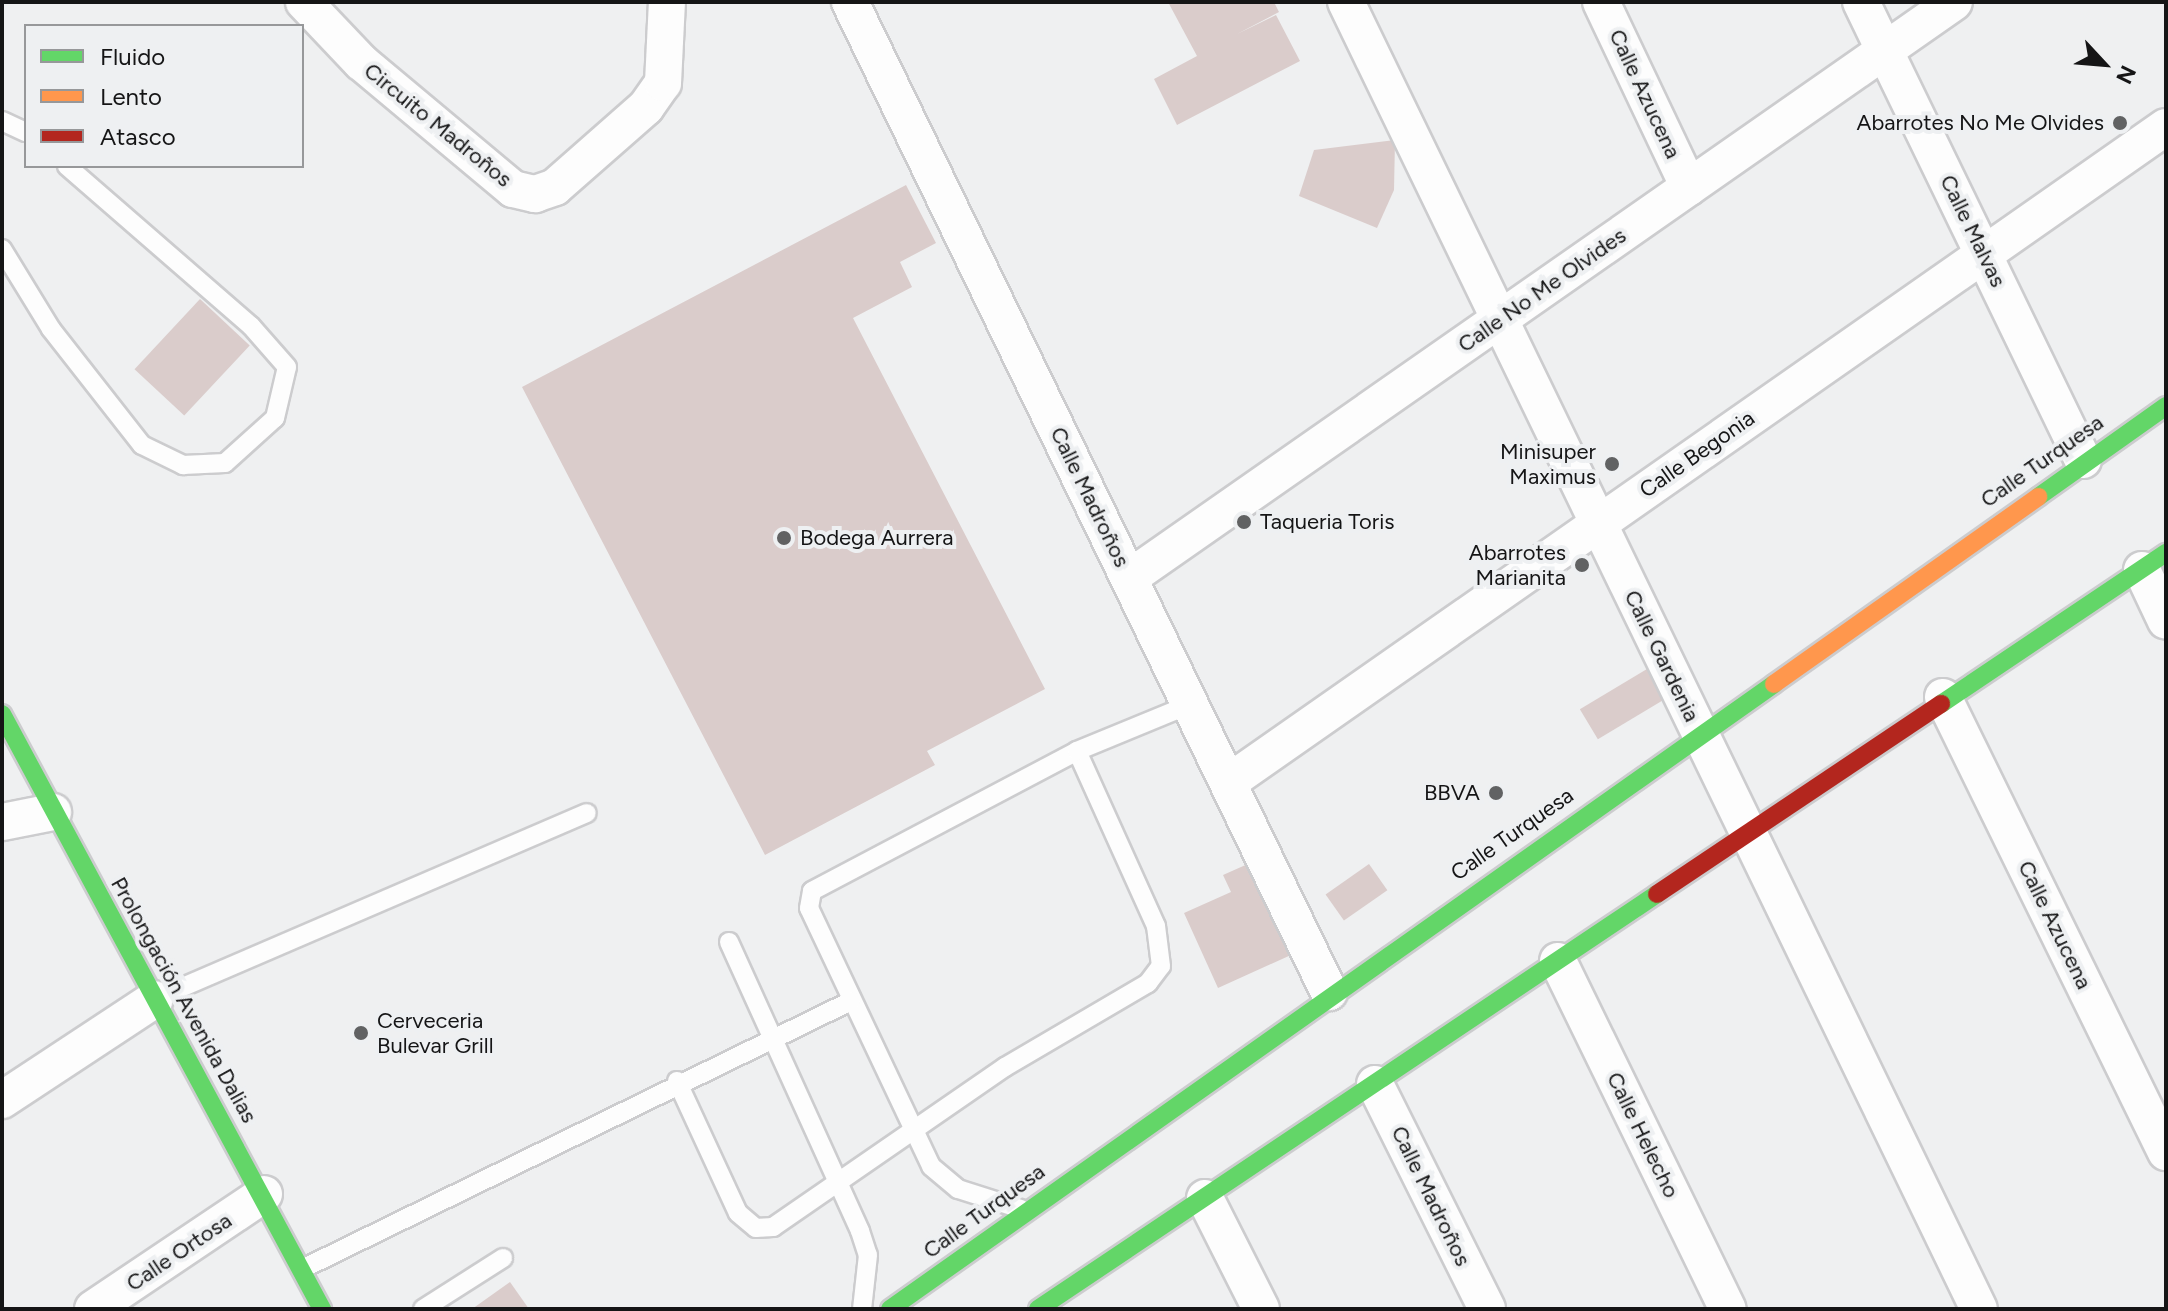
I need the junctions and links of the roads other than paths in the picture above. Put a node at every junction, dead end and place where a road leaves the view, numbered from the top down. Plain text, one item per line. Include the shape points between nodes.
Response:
1 (304, 2) edge
2 (667, 2) edge
3 (850, 2) edge
4 (1346, 2) edge
5 (1601, 2) edge
6 (1861, 2) edge
7 (1954, 2) edge
8 (1885, 50) junction
9 (2, 121) edge
10 (2166, 127) edge
11 (24, 131) edge
12 (69, 168) edge
13 (1689, 187) junction
14 (2, 249) edge
15 (1984, 254) junction
16 (1500, 319) junction
17 (2166, 406) edge
18 (2083, 460) junction
19 (1599, 523) junction
20 (2154, 562) edge
21 (1129, 578) junction
22 (2166, 621) edge
23 (1943, 697) junction
24 (1191, 704) junction
25 (2, 714) edge
26 (1698, 732) junction
27 (1077, 751) junction
28 (1229, 782) junction
29 (53, 812) junction
30 (587, 813) dead end
31 (2, 822) edge
32 (1745, 836) junction
33 (729, 942) dead end
34 (1558, 961) junction
35 (1329, 992) junction
36 (155, 999) junction
37 (851, 1001) junction
38 (770, 1038) junction
39 (677, 1081) junction
40 (1375, 1084) junction
41 (2, 1100) edge
42 (919, 1133) junction
43 (2166, 1152) edge
44 (837, 1183) junction
45 (264, 1194) junction
46 (1205, 1198) junction
47 (1027, 1211) junction
48 (503, 1258) dead end
49 (302, 1269) junction
50 (1042, 1308) edge
51 (93, 1309) edge
52 (322, 1309) edge
53 (423, 1309) edge
54 (862, 1309) edge
55 (890, 1309) edge
56 (1261, 1309) edge
57 (1487, 1309) edge
58 (1728, 1309) edge
59 (1979, 1309) edge

1 - 2 street, Circuito Madroños via 361,62 501,179 535,194 566,177 663,83
3 - 21 street, Calle Madroños
4 - 16 street, Calle Gardenia
5 - 13 street, Calle Azucena
6 - 8 street, Calle Malvas
7 - 8 street, Calle No Me Olvides
8 - 13 street, Calle No Me Olvides
8 - 15 street, Calle Malvas
9 - 11 lane
10 - 15 street, Calle Begonia
12 - 14 lane via 251,326 287,367 275,418 225,463 183,465 142,445 51,329
13 - 16 street, Calle No Me Olvides
15 - 18 street, Calle Malvas
15 - 19 street, Calle Begonia
16 - 19 street, Calle Gardenia
16 - 21 street, Calle No Me Olvides
17 - 18 main road, Calle Turquesa
18 - 26 main road, Calle Turquesa
19 - 26 street, Calle Gardenia
19 - 28 street, Calle Begonia
20 - 22 street
20 - 23 main road
21 - 24 street, Calle Madroños
23 - 32 main road
23 - 43 street, Calle Azucena
24 - 27 lane
24 - 28 street, Calle Madroños
25 - 29 main road, Prolongación Avenida Dalias
26 - 32 street, Calle Gardenia
26 - 35 main road, Calle Turquesa
27 - 37 lane via 818,882 809,908
27 - 42 lane via 1156,926 1161,966 1148,983 1005,1067
28 - 35 street, Calle Madroños
29 - 31 street
29 - 36 main road, Prolongación Avenida Dalias
30 - 36 lane
32 - 34 main road
32 - 59 street, Calle Gardenia
33 - 38 lane
34 - 40 main road
34 - 58 street, Calle Helecho
35 - 47 main road, Calle Turquesa
36 - 41 street
36 - 45 main road, Prolongación Avenida Dalias
37 - 38 lane
37 - 42 lane
38 - 39 lane
38 - 44 lane
39 - 44 lane via 738,1213 756,1228 773,1227
39 - 49 lane
40 - 46 main road
40 - 57 street, Calle Madroños
42 - 44 lane
42 - 47 lane via 931,1166 958,1189
44 - 54 lane via 868,1255
45 - 49 main road, Prolongación Avenida Dalias
45 - 51 street, Calle Ortosa
46 - 50 main road
46 - 56 street
47 - 55 main road, Calle Turquesa
48 - 53 lane
49 - 52 main road, Prolongación Avenida Dalias

